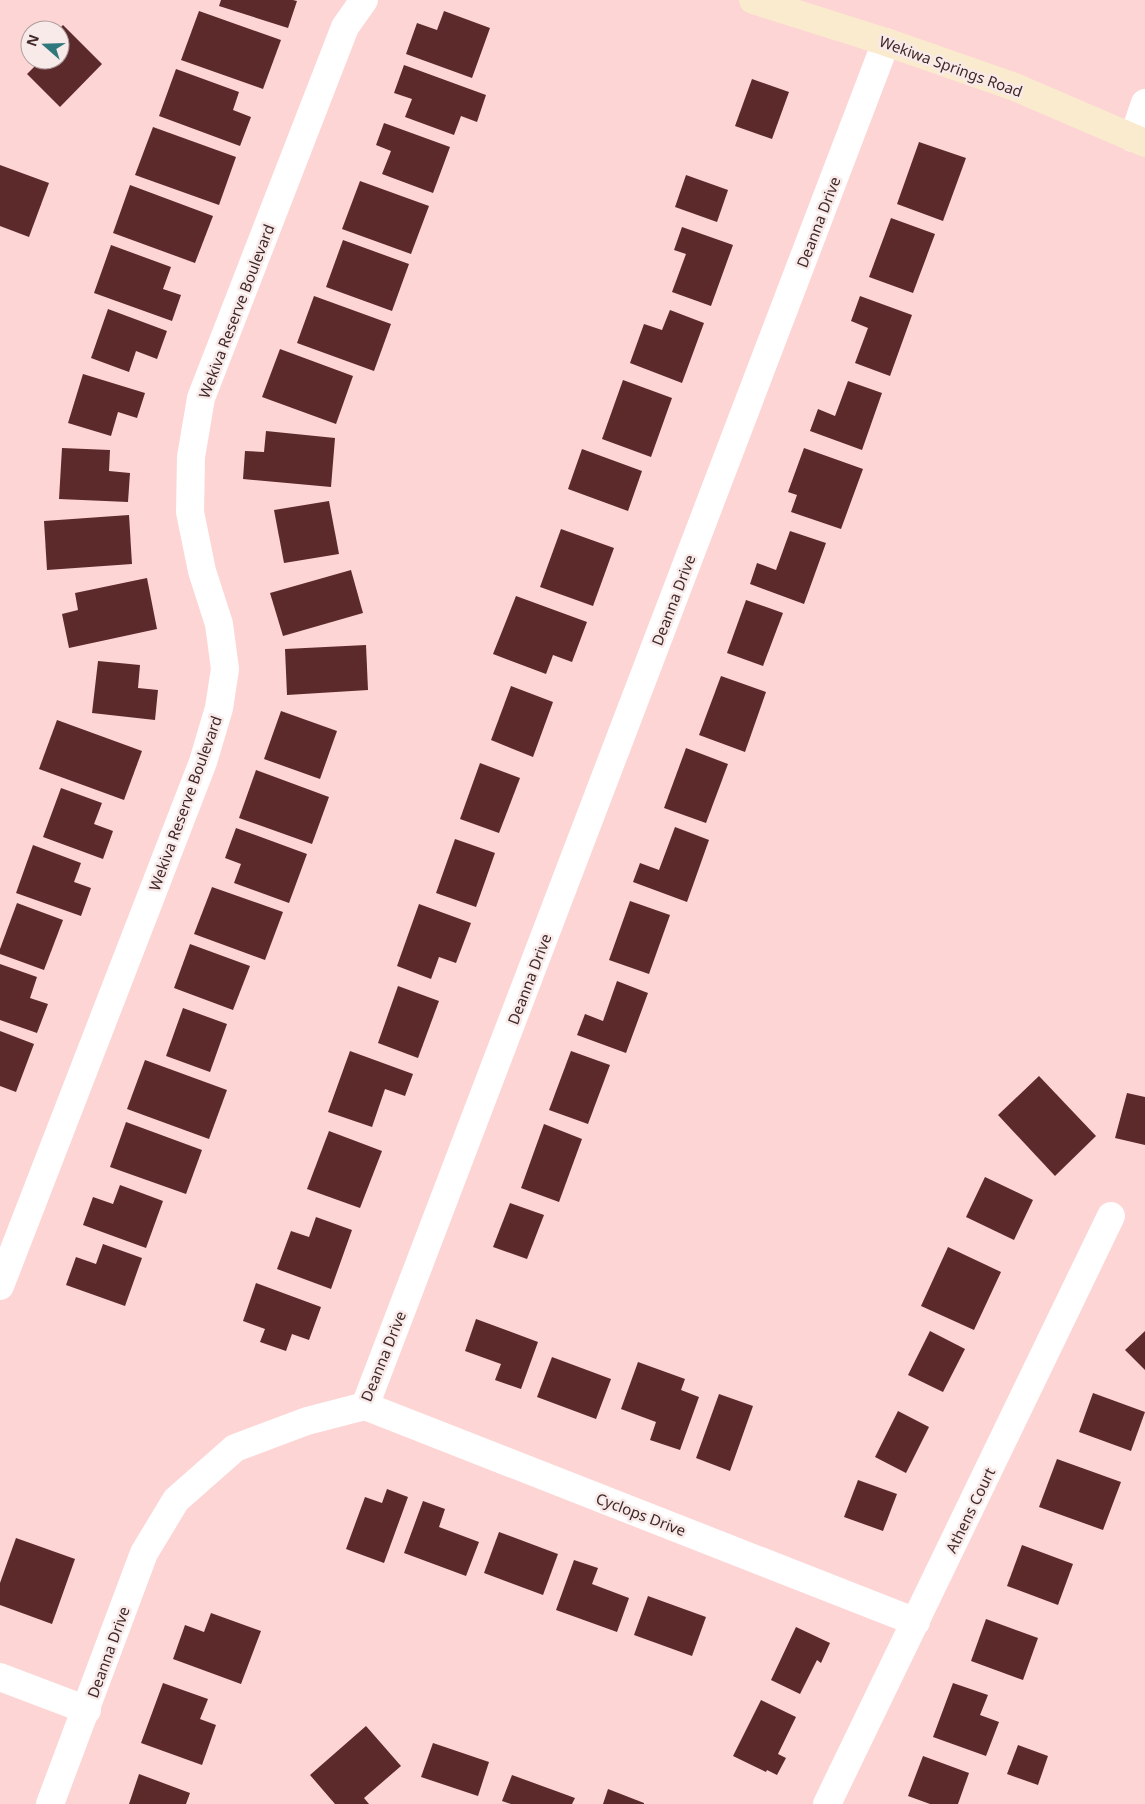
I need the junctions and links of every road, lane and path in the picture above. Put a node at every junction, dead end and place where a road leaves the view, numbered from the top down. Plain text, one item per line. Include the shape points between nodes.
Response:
1 (364, 0) edge
2 (753, 0) edge
3 (886, 42) junction
4 (1145, 103) edge
5 (1139, 140) edge
6 (1110, 1216) dead end
7 (0, 1286) edge
8 (365, 1406) junction
9 (916, 1622) junction
10 (0, 1677) edge
11 (86, 1710) junction
12 (50, 1804) edge
13 (827, 1804) edge

1 - 7 street, Wekiva Reserve Boulevard via 346,27 201,398 191,458 190,512 202,571 219,624 225,669 219,708 203,762
2 - 3 street, Wekiwa Springs Road
3 - 5 street, Wekiwa Springs Road via 1015,87
3 - 8 street, Deanna Drive
4 - 5 street
6 - 9 street, Athens Court
8 - 9 street, Cyclops Drive
8 - 11 street, Deanna Drive via 307,1421 235,1448 176,1500 144,1553
9 - 13 street, Athens Court
10 - 11 street
11 - 12 street, Deanna Drive

